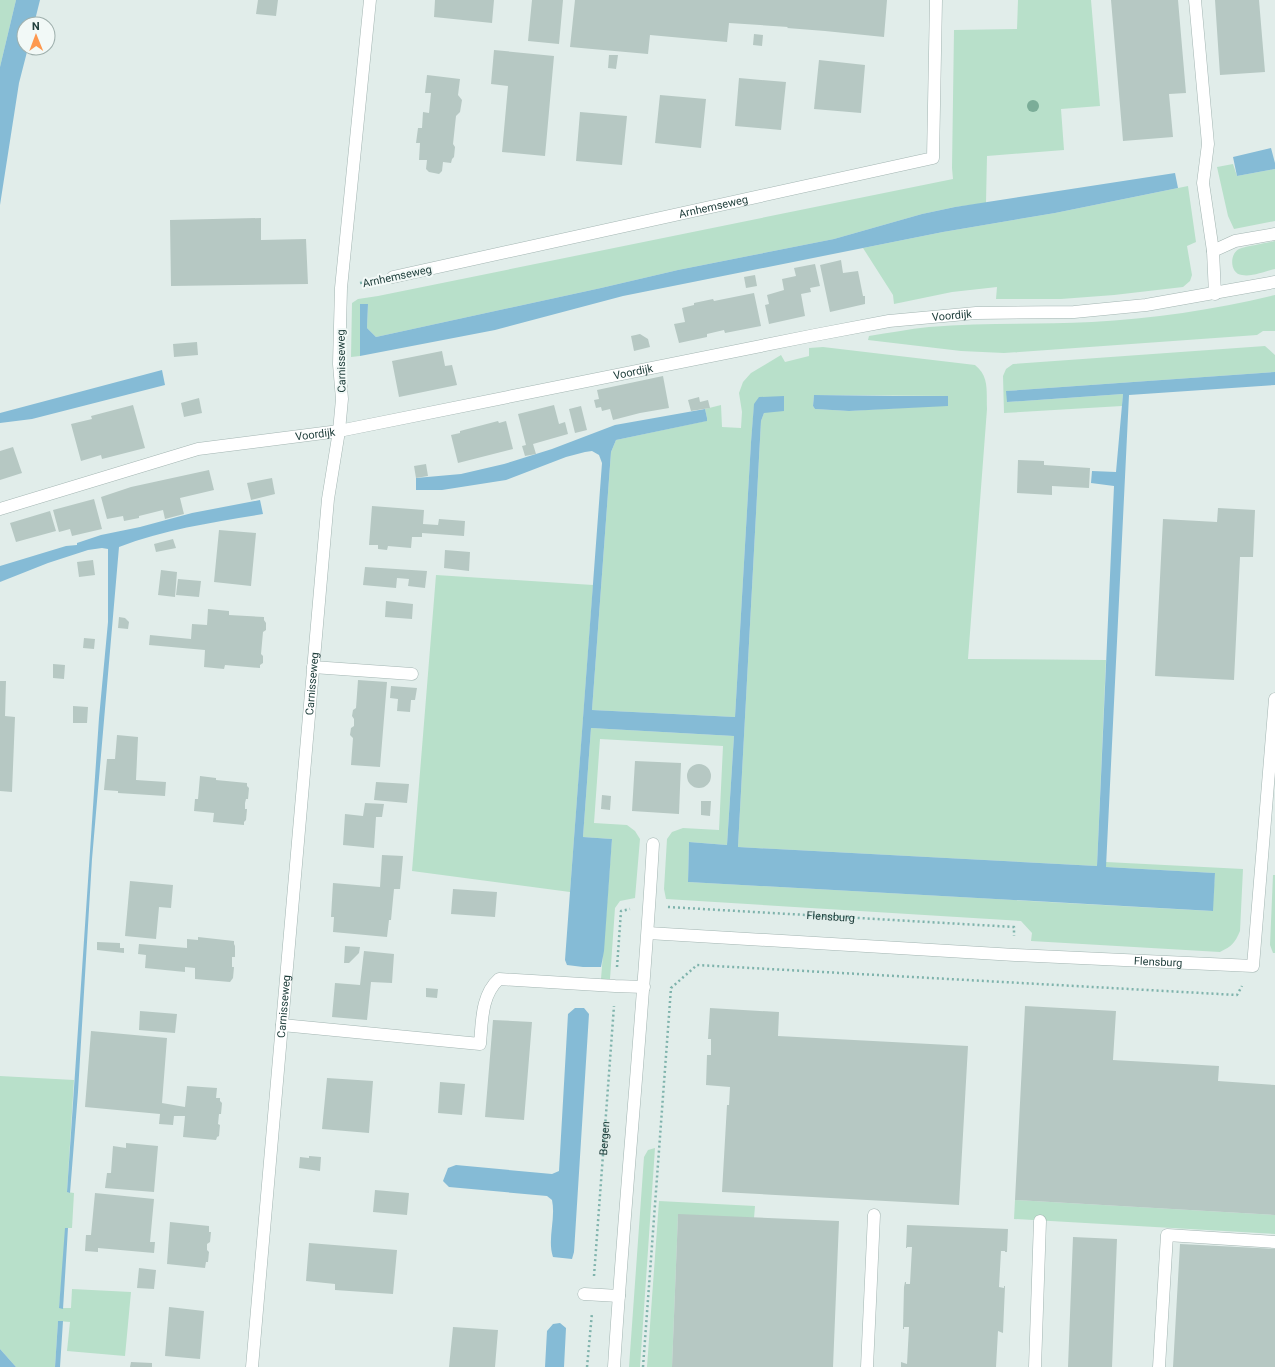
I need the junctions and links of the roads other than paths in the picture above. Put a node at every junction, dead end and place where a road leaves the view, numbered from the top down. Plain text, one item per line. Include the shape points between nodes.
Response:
1 (370, 0) edge
2 (936, 0) edge
3 (1195, 0) edge
4 (1275, 234) edge
5 (1213, 250) junction
6 (393, 277) road end
7 (1275, 282) edge
8 (1215, 294) junction
9 (339, 431) junction
10 (0, 509) edge
11 (313, 667) junction
12 (412, 674) dead end
13 (1275, 699) edge
14 (653, 844) dead end
15 (648, 932) junction
16 (644, 987) junction
17 (282, 1025) junction
18 (874, 1215) dead end
19 (1040, 1221) dead end
20 (1275, 1242) edge
21 (588, 1295) road end
22 (619, 1296) junction
23 (252, 1367) edge
24 (614, 1367) edge
25 (868, 1367) edge
26 (1034, 1367) edge
27 (1158, 1367) edge

1 - 9 street, Carnisseweg via 340,288 339,364 342,399
2 - 6 street, Arnhemseweg via 933,158
3 - 5 street via 1208,144 1203,183
4 - 5 street via 1235,241
5 - 8 street
7 - 8 street, Voordijk
8 - 9 street, Voordijk via 1146,305 1074,312 976,314 889,321
9 - 10 street, Voordijk via 198,449
9 - 11 street, Carnisseweg via 328,499
11 - 12 street
11 - 17 street, Carnisseweg
13 - 15 street, Flensburg via 1253,966 1015,955
14 - 15 street
15 - 16 street
16 - 17 street via 499,979 484,1004 480,1044
16 - 22 street
17 - 23 street, Carnisseweg
18 - 25 street
19 - 26 street
20 - 27 street via 1167,1235
21 - 22 street
22 - 24 street

